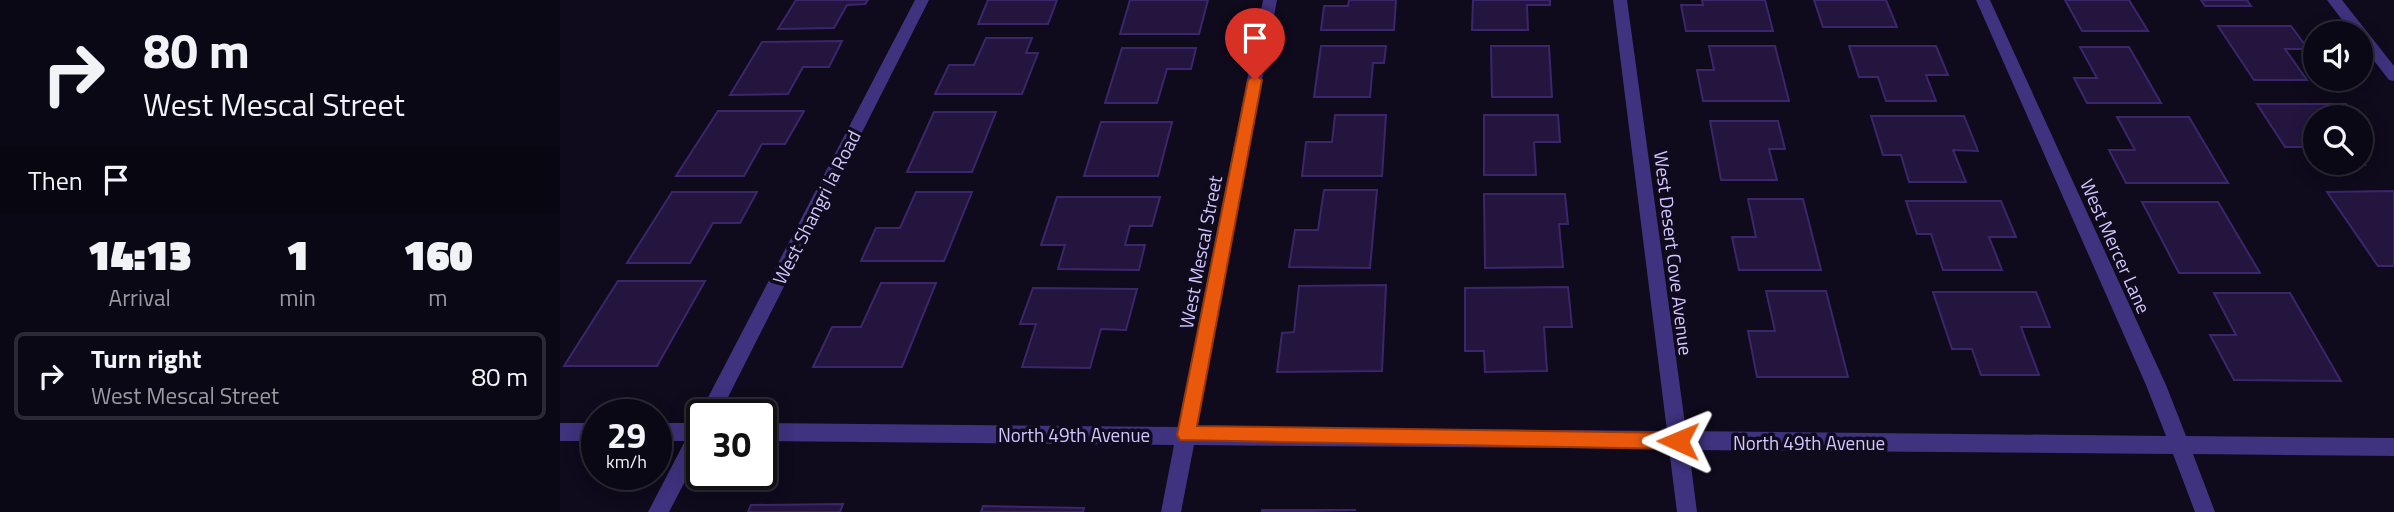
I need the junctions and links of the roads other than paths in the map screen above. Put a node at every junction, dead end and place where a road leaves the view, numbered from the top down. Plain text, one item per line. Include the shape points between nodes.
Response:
1 (922, 0) edge
2 (1270, 0) edge
3 (1620, 0) edge
4 (1983, 0) edge
5 (2334, 0) edge
6 (2350, 21) edge
7 (2373, 50) edge
8 (2394, 76) edge
9 (717, 399) edge
10 (560, 432) edge
11 (581, 432) edge
12 (777, 432) edge
13 (1186, 435) junction
14 (1678, 441) junction
15 (2181, 444) junction
16 (2394, 447) edge
17 (686, 459) edge
18 (658, 512) edge
19 (1171, 512) edge
20 (1687, 512) edge
21 (2205, 512) edge

1 - 9 street, West Shangri la Road
2 - 13 street, West Mescal Street
3 - 14 street, West Desert Cove Avenue
4 - 15 street, West Mercer Lane
5 - 6 street
7 - 8 street
10 - 11 street
12 - 13 street, North 49th Avenue
13 - 14 street, North 49th Avenue
13 - 19 street, West Mescal Street
14 - 15 street, North 49th Avenue
14 - 20 street, West Desert Cove Avenue
15 - 16 street, North 49th Avenue
15 - 21 street, West Mercer Lane
17 - 18 street, West Shangri la Road

